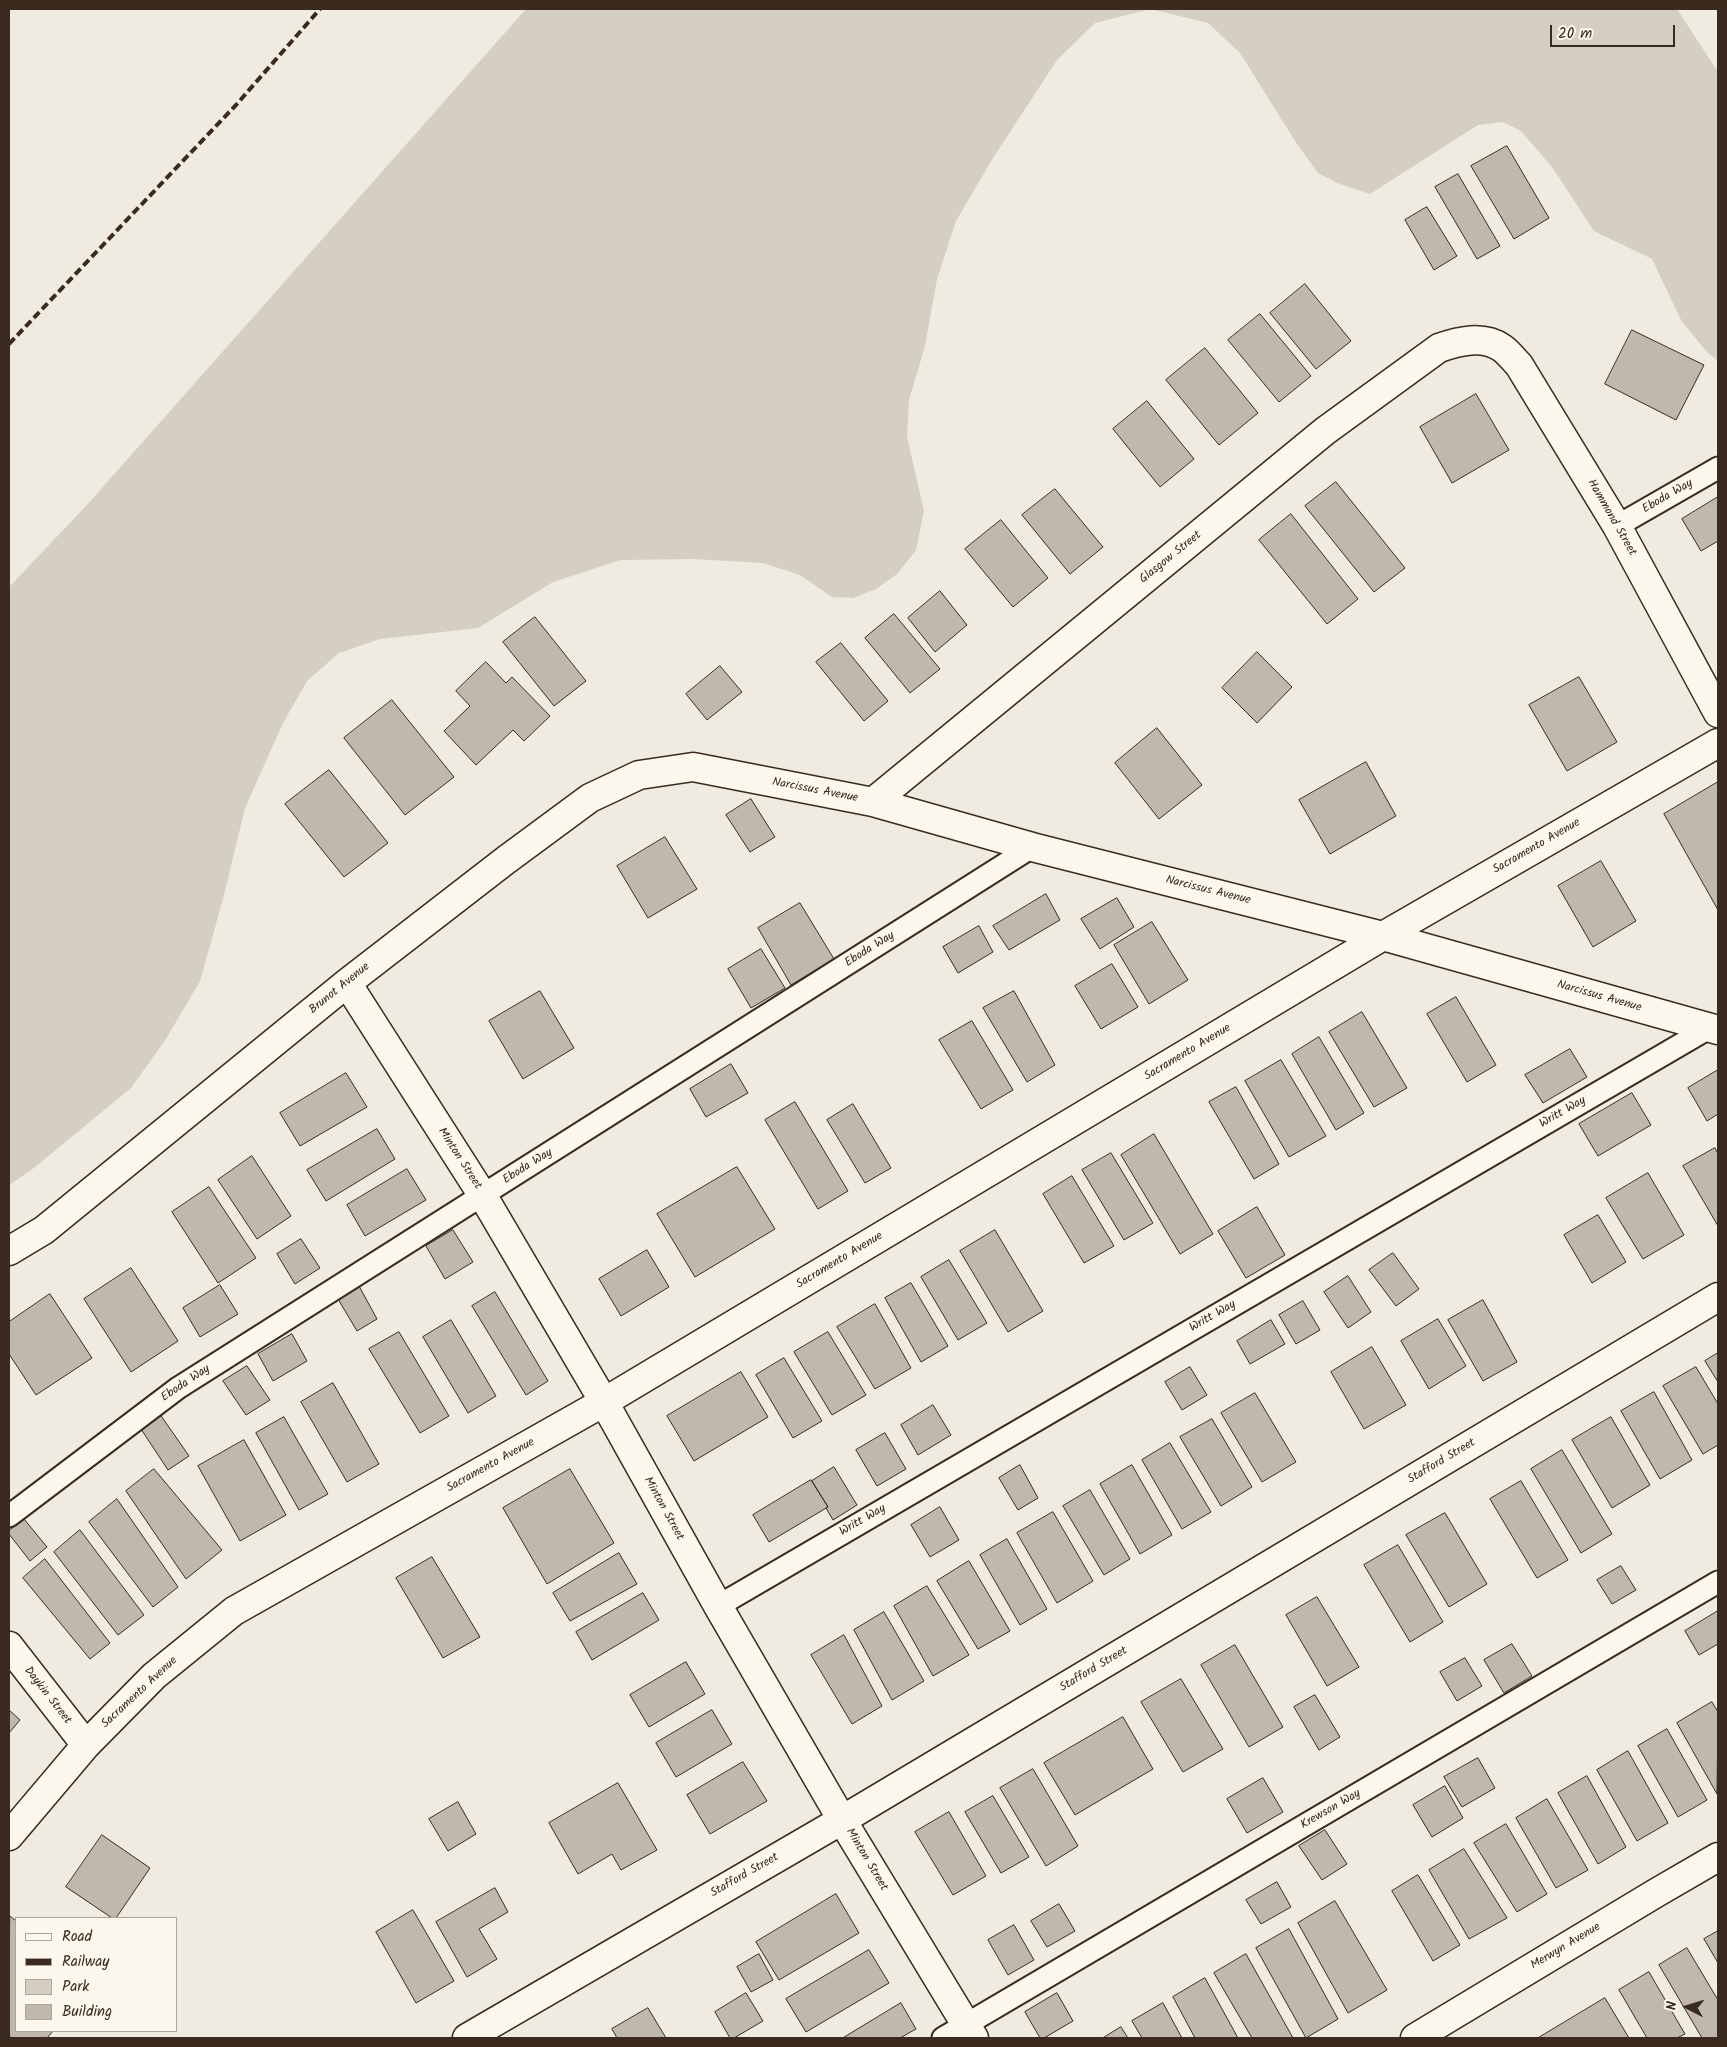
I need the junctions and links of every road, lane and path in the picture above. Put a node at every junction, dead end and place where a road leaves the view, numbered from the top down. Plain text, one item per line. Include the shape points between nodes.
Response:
1 (1484, 340) joint
2 (1718, 468) edge
3 (1617, 526) junction
4 (1718, 713) edge
5 (1718, 743) edge
6 (693, 767) joint
7 (873, 802) junction
8 (1032, 847) junction
9 (1383, 936) junction
10 (347, 983) junction
11 (1713, 1029) edge
12 (482, 1196) junction
13 (9, 1251) edge
14 (1718, 1297) edge
15 (604, 1402) junction
16 (9, 1516) edge
17 (1718, 1582) edge
18 (718, 1606) junction
19 (9, 1646) edge
20 (86, 1745) junction
21 (842, 1820) junction
22 (9, 1836) edge
23 (1718, 1857) edge
24 (961, 2034) edge
25 (467, 2038) edge
26 (1415, 2038) edge

1 - 3 street, Hammond Street via 1502,348 1519,365
1 - 7 street, Glasgow Street via 1460,341 1440,348 1325,431
2 - 3 lane, Eboda Way
3 - 4 street, Hammond Street
5 - 9 street, Sacramento Avenue
6 - 7 street, Narcissus Avenue
6 - 10 street, Brunot Avenue via 639,775 590,798
7 - 8 street, Narcissus Avenue
8 - 9 street, Narcissus Avenue
8 - 12 lane, Eboda Way
9 - 11 street, Narcissus Avenue
9 - 15 street, Sacramento Avenue
10 - 12 street, Minton Street
10 - 13 street, Brunot Avenue via 44,1230
11 - 18 lane, Writt Way
12 - 15 street, Minton Street
12 - 16 lane, Eboda Way via 178,1388
14 - 21 street, Stafford Street
15 - 18 street, Minton Street
15 - 20 street, Sacramento Avenue via 234,1611 154,1676
17 - 24 lane, Krewson Way
18 - 21 street, Minton Street
19 - 20 street, Daykin Street
20 - 22 street, Sacramento Avenue
21 - 24 street, Minton Street
21 - 25 street, Stafford Street
23 - 26 street, Merwyn Avenue

